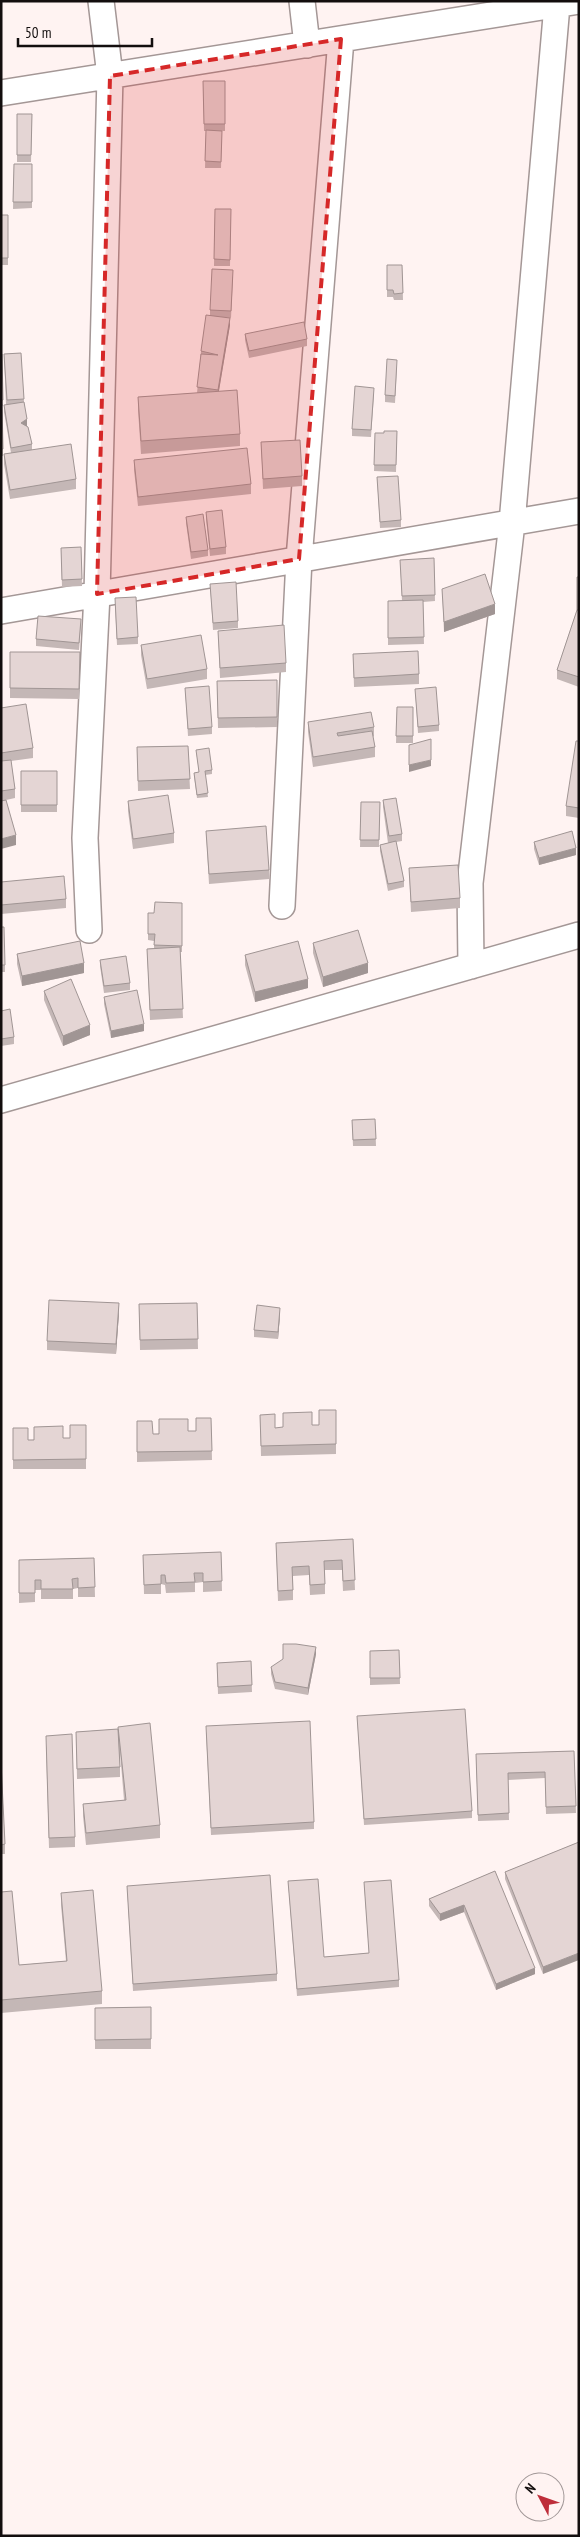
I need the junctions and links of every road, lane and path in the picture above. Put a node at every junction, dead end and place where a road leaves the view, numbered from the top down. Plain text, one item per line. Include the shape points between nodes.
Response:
1 (101, 1) edge
2 (302, 1) edge
3 (568, 3) edge
4 (506, 7) edge
5 (341, 39) junction
6 (307, 45) junction
7 (110, 76) junction
8 (1, 93) edge
9 (579, 511) edge
10 (512, 523) junction
11 (299, 559) junction
12 (98, 594) junction
13 (1, 611) edge
14 (282, 906) dead end
15 (89, 930) dead end
16 (579, 935) edge
17 (471, 966) junction
18 (1, 1100) edge

1 - 7 street
2 - 6 street
3 - 4 street
3 - 10 street
4 - 5 street
5 - 6 street
5 - 11 street
6 - 7 street
7 - 8 street
7 - 12 street
9 - 10 street
10 - 11 street
10 - 17 street via 470,883
11 - 12 street
11 - 14 street
12 - 13 street
12 - 15 street via 85,838
16 - 17 street
17 - 18 street

